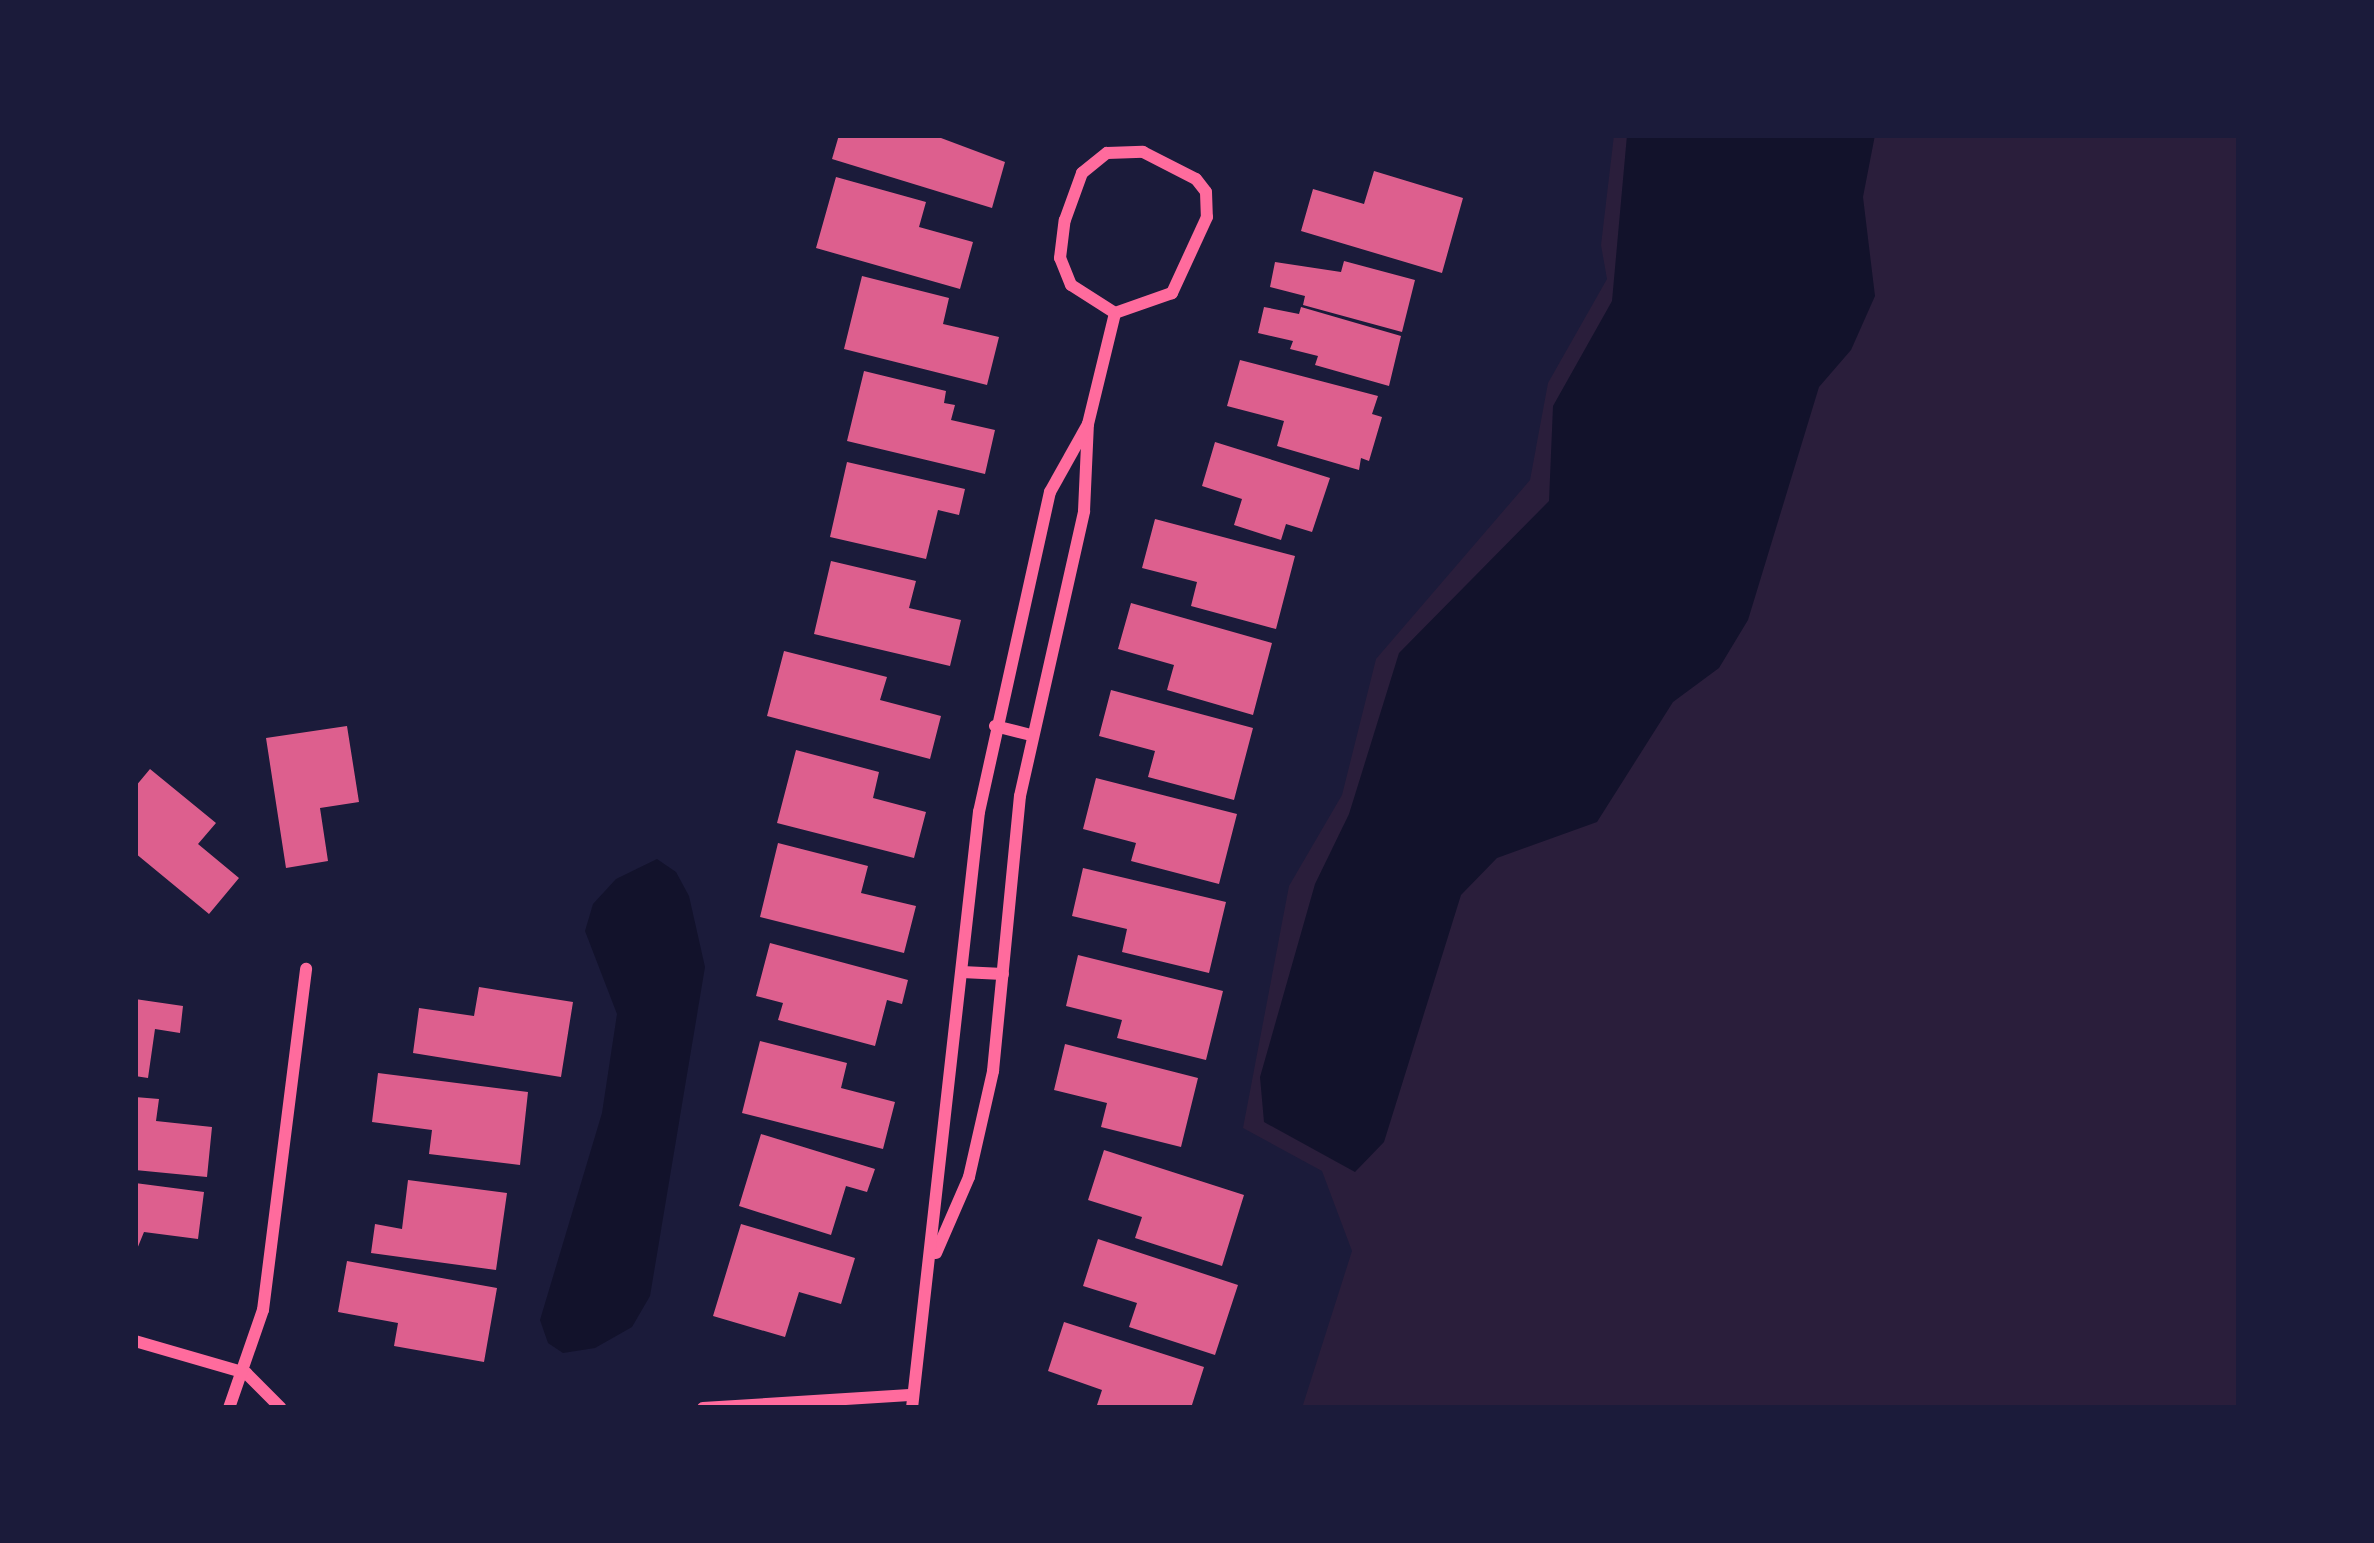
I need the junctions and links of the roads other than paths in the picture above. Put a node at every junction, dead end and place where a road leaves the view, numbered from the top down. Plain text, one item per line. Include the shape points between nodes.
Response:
1 (1115, 313) junction
2 (1088, 424) junction
3 (995, 726) junction
4 (1030, 735) junction
5 (306, 969) dead end
6 (962, 972) junction
7 (1003, 974) junction
8 (933, 1259) junction
9 (135, 1341) edge
10 (246, 1373) junction
11 (911, 1402) edge
12 (229, 1408) edge
13 (281, 1408) edge
14 (703, 1408) edge

1 - 1 street via 1172,292 1207,217 1196,179 1143,152 1107,153 1082,173 1065,220 1060,259 1071,285
1 - 2 street
2 - 3 street via 1050,492
2 - 4 street via 1084,511
3 - 4 street
3 - 6 street
4 - 7 street
5 - 10 street via 262,1310
6 - 7 street
6 - 8 street via 953,1084 931,1191
7 - 8 street via 993,1072 969,1177
8 - 11 street
9 - 10 street
10 - 12 street
10 - 13 street
11 - 14 street

